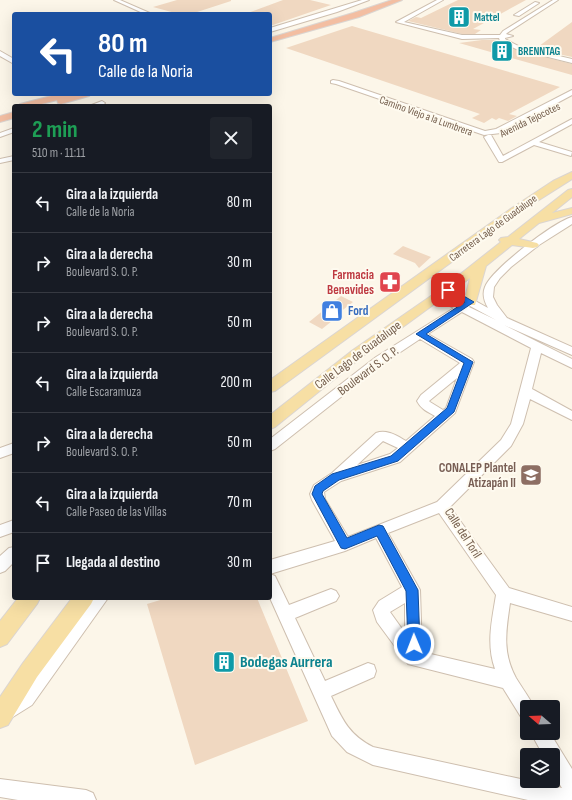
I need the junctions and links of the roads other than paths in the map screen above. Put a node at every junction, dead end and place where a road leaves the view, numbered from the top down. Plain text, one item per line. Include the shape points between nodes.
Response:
1 (116, 0) edge
2 (122, 0) edge
3 (367, 0) edge
4 (392, 0) edge
5 (399, 0) edge
6 (441, 0) edge
7 (556, 0) edge
8 (562, 0) edge
9 (530, 1) edge
10 (144, 12) edge
11 (150, 12) edge
12 (534, 16) junction
13 (272, 29) edge
14 (502, 36) junction
15 (510, 36) junction
16 (272, 38) edge
17 (272, 38) edge
18 (0, 53) edge
19 (572, 57) edge
20 (12, 61) edge
21 (572, 61) edge
22 (338, 83) dead end
23 (572, 92) edge
24 (63, 96) edge
25 (64, 96) edge
26 (79, 96) edge
27 (572, 99) edge
28 (102, 103) dead end
29 (32, 104) edge
30 (38, 104) edge
31 (52, 104) edge
32 (99, 104) edge
33 (12, 111) edge
34 (0, 114) edge
35 (12, 116) edge
36 (0, 120) edge
37 (572, 121) edge
38 (12, 131) edge
39 (0, 135) edge
40 (488, 135) junction
41 (534, 143) junction
42 (571, 154) dead end
43 (12, 158) edge
44 (0, 161) edge
45 (572, 175) edge
46 (572, 192) edge
47 (567, 198) edge
48 (516, 210) junction
49 (567, 213) edge
50 (535, 221) junction
51 (568, 223) edge
52 (491, 229) junction
53 (510, 241) junction
54 (533, 245) junction
55 (480, 265) junction
56 (415, 284) junction
57 (438, 289) junction
58 (465, 305) junction
59 (500, 323) junction
60 (420, 334) junction
61 (337, 338) junction
62 (537, 347) junction
63 (572, 351) edge
64 (358, 353) junction
65 (468, 362) junction
66 (572, 364) edge
67 (272, 386) edge
68 (525, 391) junction
69 (444, 416) junction
70 (572, 416) edge
71 (272, 421) edge
72 (272, 444) edge
73 (407, 447) junction
74 (12, 449) edge
75 (0, 453) edge
76 (336, 477) junction
77 (442, 506) junction
78 (12, 527) edge
79 (379, 530) junction
80 (0, 531) edge
81 (345, 545) junction
82 (12, 555) edge
83 (0, 566) edge
84 (272, 566) edge
85 (272, 585) edge
86 (412, 590) junction
87 (504, 594) junction
88 (331, 596) dead end
89 (28, 600) edge
90 (82, 600) edge
91 (99, 600) edge
92 (285, 614) junction
93 (572, 614) edge
94 (0, 637) edge
95 (414, 658) junction
96 (368, 671) dead end
97 (509, 681) junction
98 (320, 692) junction
99 (520, 700) edge
100 (0, 716) edge
101 (560, 767) edge
102 (572, 787) edge
103 (0, 788) edge
104 (86, 800) edge
105 (572, 800) edge

1 - 10 street
2 - 11 street
3 - 13 street
4 - 16 highway
5 - 17 highway
6 - 14 street via 399,22 462,37
7 - 12 street
8 - 12 street
9 - 12 street via 537,3 517,14
12 - 14 street
12 - 15 street
14 - 15 street
14 - 21 street via 502,40 513,46
15 - 19 street via 510,40 520,45
18 - 20 street
22 - 40 street, Camino Viejo a la Lumbrera via 414,113 478,135
23 - 40 street, Avenida Tejocotes
24 - 29 highway
25 - 30 highway
26 - 31 highway
27 - 40 street, Avenida Tejocotes via 503,135
28 - 32 street
33 - 34 highway
35 - 36 highway
37 - 41 street
38 - 39 street
40 - 41 street, Camino Viejo a la Lumbrera via 502,160
41 - 42 street
43 - 44 street
45 - 48 main road, Carretera Lago de Guadalupe
46 - 47 main road, Carretera Lago de Guadalupe
47 - 48 main road
47 - 50 main road, Carretera Lago de Guadalupe
48 - 52 main road, Carretera Lago de Guadalupe
49 - 50 main road
49 - 51 main road
50 - 53 main road, Carretera Lago de Guadalupe
51 - 54 street
52 - 53 main road via 496,237
52 - 56 main road, Carretera Lago de Guadalupe
53 - 54 main road
53 - 55 main road, Carretera Lago de Guadalupe
54 - 59 street via 496,276 488,289 491,306
55 - 57 main road, Carretera Lago de Guadalupe
55 - 58 main road
56 - 57 main road
56 - 61 main road, Calle Lago de Guadalupe
57 - 58 street
57 - 64 main road, Calle Lago de Guadalupe
58 - 59 street
58 - 60 street, Boulevard S. O. P.
59 - 62 street
59 - 63 street
60 - 65 street
60 - 72 street, Boulevard S. O. P. via 380,360
61 - 64 main road via 334,349 336,352
61 - 67 main road, Calle Lago de Guadalupe
62 - 66 street
62 - 68 street, Calle del Toril
64 - 71 main road, Calle Lago de Guadalupe
65 - 69 street via 451,410
65 - 69 street via 423,401
68 - 70 street
68 - 77 street, Calle del Toril via 517,424 506,443
69 - 73 street
73 - 76 street via 391,460
73 - 76 street via 388,436 380,436
74 - 75 street
76 - 81 street via 319,489 317,494
77 - 79 street
77 - 87 street, Calle del Toril
78 - 80 street
79 - 81 street
79 - 86 street
81 - 84 street
82 - 83 street
85 - 92 street
86 - 95 street
86 - 95 street via 381,610 383,617
87 - 93 street
87 - 97 street via 498,646 499,658
88 - 92 street
89 - 94 main road
90 - 100 main road via 30,670
91 - 100 street via 26,699
92 - 98 street
95 - 97 street
96 - 98 street
97 - 99 street
98 - 105 street via 338,730 360,751
101 - 102 street
103 - 104 street

